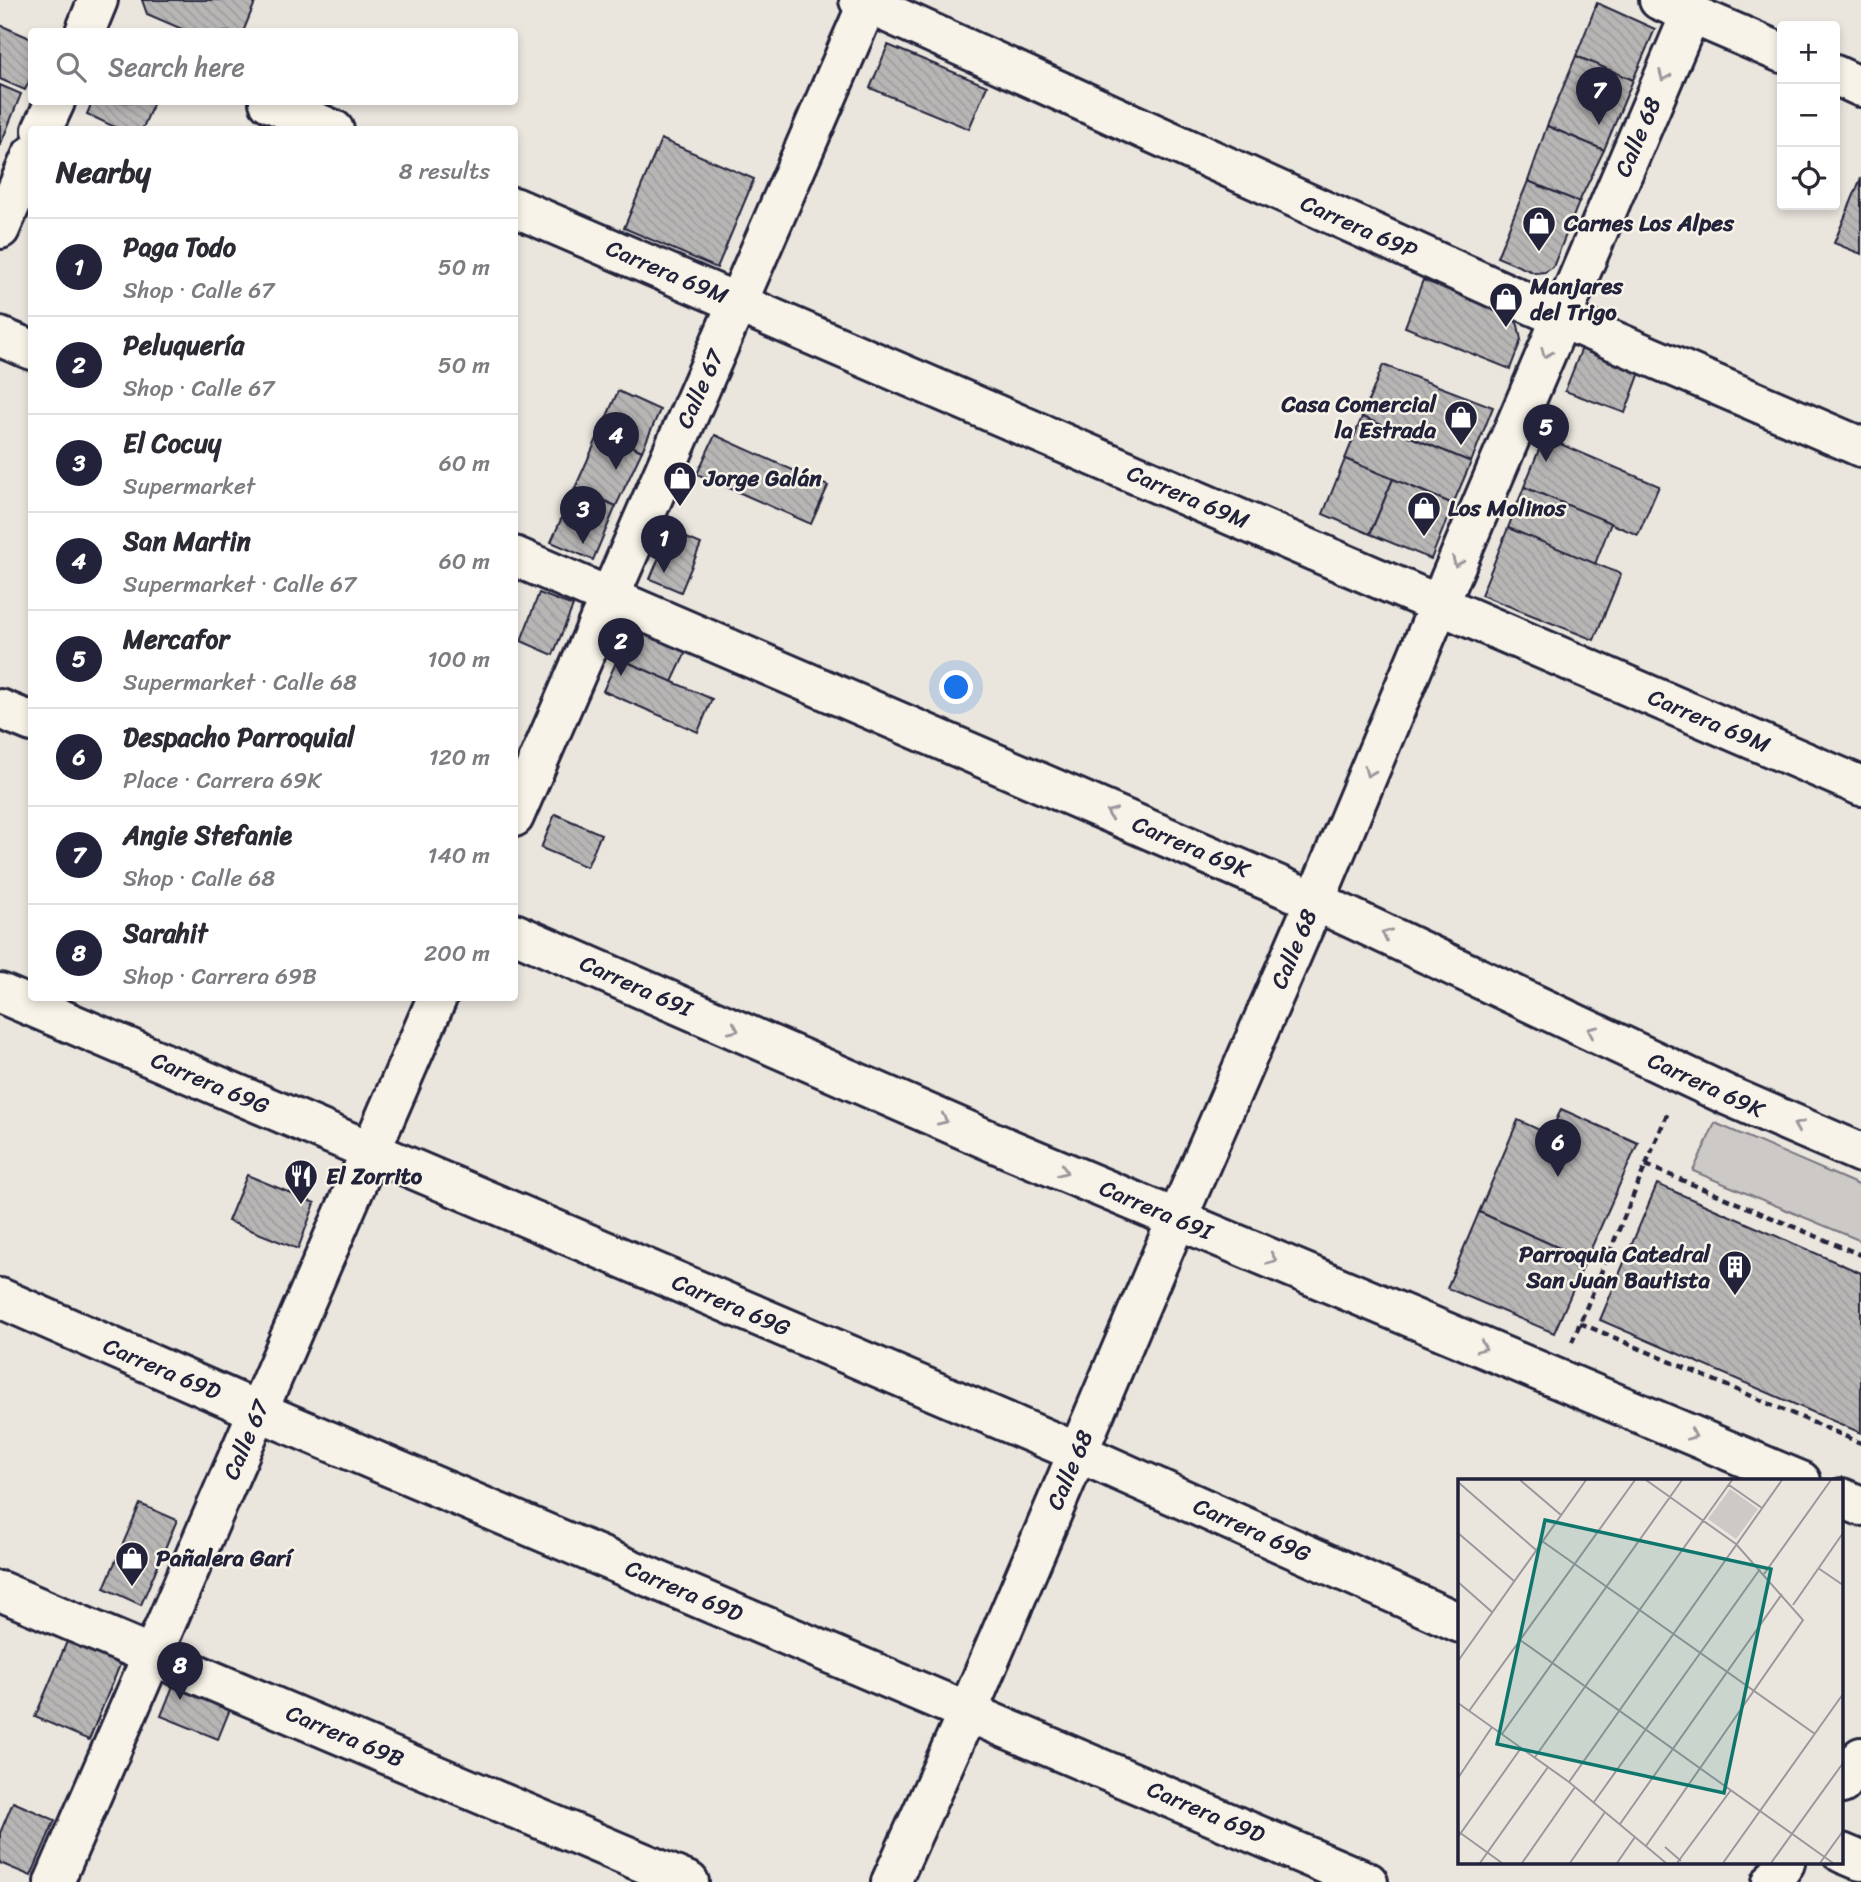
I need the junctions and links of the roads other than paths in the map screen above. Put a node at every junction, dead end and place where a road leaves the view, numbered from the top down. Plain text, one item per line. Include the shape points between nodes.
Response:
1 (865, 1) edge
2 (1675, 7) edge
3 (1777, 50) edge
4 (1840, 77) edge
5 (1861, 87) edge
6 (54, 105) edge
7 (276, 105) edge
8 (45, 126) edge
9 (325, 126) edge
10 (28, 161) edge
11 (8, 190) edge
12 (518, 209) edge
13 (0, 229) edge
14 (738, 303) junction
15 (1561, 318) junction
16 (0, 337) edge
17 (28, 348) edge
18 (1861, 447) edge
19 (518, 558) edge
20 (609, 597) junction
21 (1439, 605) junction
22 (0, 709) edge
23 (28, 720) edge
24 (1861, 786) edge
25 (518, 808) edge
26 (1315, 901) junction
27 (518, 935) edge
28 (0, 993) edge
29 (436, 1001) edge
30 (370, 1151) junction
31 (1861, 1153) edge
32 (1177, 1219) junction
33 (0, 1298) edge
34 (258, 1411) junction
35 (1077, 1452) junction
36 (1796, 1479) edge
37 (1843, 1498) edge
38 (1861, 1506) edge
39 (0, 1591) edge
40 (1458, 1622) edge
41 (153, 1655) junction
42 (968, 1711) junction
43 (1861, 1757) edge
44 (1843, 1783) edge
45 (1843, 1853) edge
46 (1861, 1861) edge
47 (1784, 1864) edge
48 (54, 1882) edge
49 (689, 1882) edge
50 (891, 1882) edge
51 (1368, 1882) edge
52 (1772, 1882) edge

1 - 14 street, Calle 67
1 - 15 street, Carrera 69P
2 - 3 street
2 -> 15 street, Calle 68
4 - 5 street
6 - 8 street
7 - 9 street
10 - 11 street
11 - 13 street
12 - 14 street, Carrera 69M
14 - 20 street, Calle 67
14 - 21 street, Carrera 69M
15 - 18 street, Carrera 69P
15 -> 21 street, Calle 68
16 - 17 street
19 - 20 street, Carrera 69K
20 - 25 street, Calle 67
26 -> 20 street, Carrera 69K
21 - 24 street, Carrera 69M
21 -> 26 street, Calle 68
22 - 23 street
31 -> 26 street, Carrera 69K via 1729,1096
26 - 32 street, Calle 68
27 -> 32 street, Carrera 69I
28 - 30 street, Carrera 69G
29 - 30 street, Calle 67
30 - 34 street, Calle 67
30 - 35 street, Carrera 69G
32 - 35 street, Calle 68
32 -> 36 street, Carrera 69I
33 - 34 street, Carrera 69D
34 - 41 street, Calle 67
34 - 42 street, Carrera 69D
35 - 40 street, Carrera 69G
35 - 42 street, Calle 68
37 - 38 street
39 - 41 street, Carrera 69B
41 - 48 street, Calle 67
41 - 49 street, Carrera 69B
42 - 50 street, Calle 68
42 - 51 street, Carrera 69D
43 - 44 street
45 - 46 street
47 - 52 street

